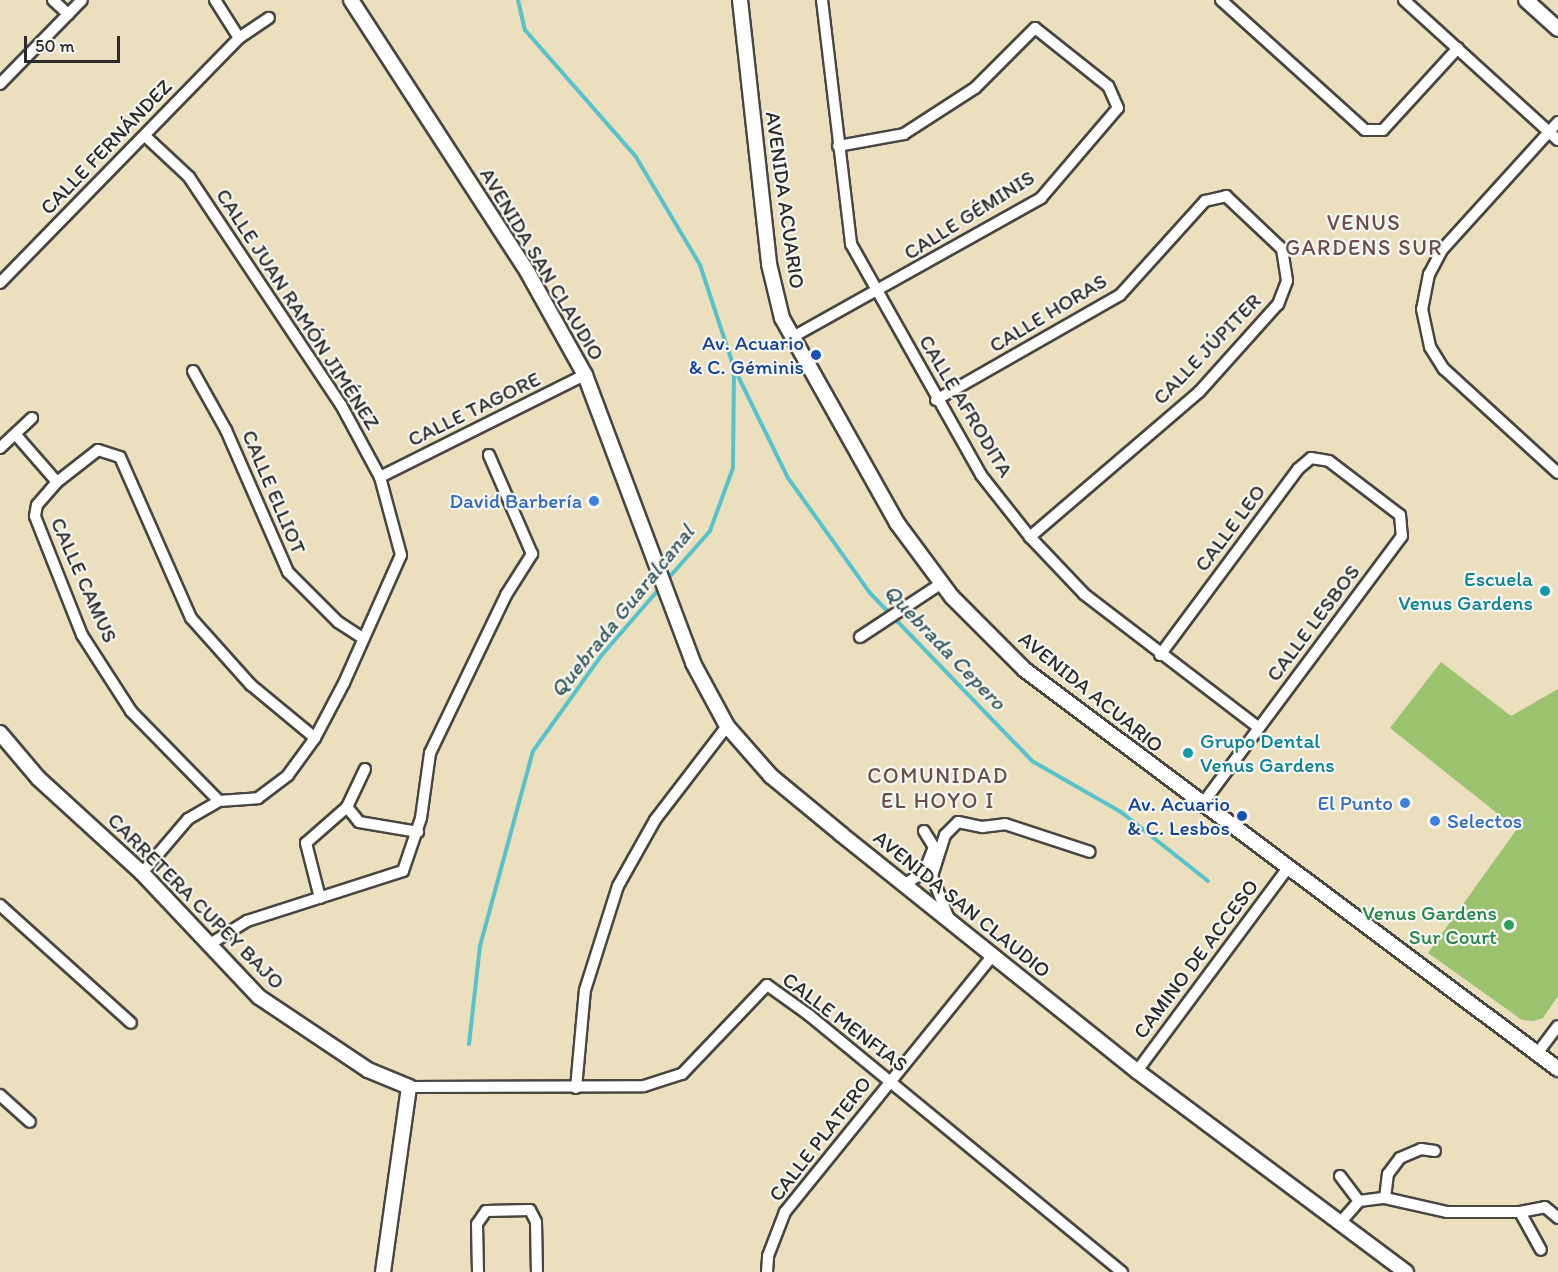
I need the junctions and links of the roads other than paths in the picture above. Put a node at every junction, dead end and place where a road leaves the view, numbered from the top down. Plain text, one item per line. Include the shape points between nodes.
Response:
1 (53, 0) edge
2 (82, 0) edge
3 (215, 0) edge
4 (351, 0) edge
5 (740, 0) edge
6 (822, 0) edge
7 (1221, 0) edge
8 (1404, 0) edge
9 (1526, 0) edge
10 (68, 14) junction
11 (269, 18) dead end
12 (1558, 29) edge
13 (239, 38) junction
14 (1458, 48) junction
15 (0, 84) edge
16 (1558, 122) edge
17 (146, 136) junction
18 (1554, 136) edge
19 (838, 146) junction
20 (1190, 217) joint
21 (0, 283) edge
22 (876, 293) junction
23 (791, 338) junction
24 (193, 371) dead end
25 (585, 375) junction
26 (936, 400) junction
27 (32, 418) dead end
28 (16, 435) junction
29 (0, 448) edge
30 (489, 455) dead end
31 (1345, 473) joint
32 (1558, 473) edge
33 (380, 477) junction
34 (57, 482) junction
35 (1030, 537) junction
36 (942, 583) junction
37 (860, 637) dead end
38 (363, 638) junction
39 (1160, 655) junction
40 (728, 726) junction
41 (1259, 728) junction
42 (0, 733) edge
43 (315, 738) junction
44 (365, 769) dead end
45 (219, 801) junction
46 (1201, 806) junction
47 (347, 807) junction
48 (924, 831) dead end
49 (418, 832) junction
50 (1090, 852) dead end
51 (1287, 869) junction
52 (142, 873) junction
53 (904, 884) junction
54 (320, 898) junction
55 (0, 905) edge
56 (949, 919) junction
57 (210, 944) junction
58 (993, 955) junction
59 (132, 1023) dead end
60 (1558, 1026) edge
61 (1536, 1055) junction
62 (1558, 1069) edge
63 (1137, 1071) junction
64 (890, 1081) junction
65 (409, 1087) junction
66 (576, 1088) junction
67 (0, 1095) edge
68 (30, 1122) dead end
69 (1435, 1151) dead end
70 (1340, 1176) dead end
71 (1385, 1198) junction
72 (1359, 1201) junction
73 (1520, 1212) junction
74 (1558, 1218) edge
75 (1340, 1223) junction
76 (1541, 1250) dead end
77 (382, 1272) edge
78 (478, 1272) edge
79 (537, 1272) edge
80 (767, 1272) edge
81 (1122, 1272) edge
82 (1406, 1272) edge

1 - 10 street
2 - 10 street
3 - 13 street
4 - 25 street, AVENIDA SAN CLAUDIO via 528,273
5 - 23 street, AVENIDA ACUARIO via 769,264
6 - 19 street, CALLE AFRODITA
7 - 14 street via 1365,130 1383,130
8 - 14 street
9 - 12 street
10 - 15 street
11 - 13 street, CALLE FERNÁNDEZ
13 - 17 street, CALLE FERNÁNDEZ
14 - 18 street
16 - 18 street
17 - 21 street, CALLE FERNÁNDEZ
17 - 33 street, CALLE JUAN RAMÓN JIMÉNEZ via 189,177 341,405
18 - 32 street via 1442,250 1429,274 1422,309 1430,347 1444,369
19 - 22 street, CALLE AFRODITA via 851,244
19 - 22 street, CALLE GÉMINIS via 904,134 975,88 1035,27 1108,86 1118,108 1041,198
20 - 26 street, CALLE HORAS via 1120,295
20 - 35 street, CALLE JÚPITER via 1205,201 1226,196 1282,249 1287,281 1278,304 1199,392
22 - 23 street, CALLE GÉMINIS
22 - 26 street, CALLE AFRODITA
23 - 36 street, AVENIDA ACUARIO via 897,523
24 - 38 street, CALLE ELLIOT via 226,430 288,572 338,622
25 - 33 street, CALLE TAGORE
25 - 40 street, AVENIDA SAN CLAUDIO via 693,663
26 - 35 street, CALLE AFRODITA via 981,474
27 - 28 street
28 - 29 street
28 - 34 street
30 - 49 street via 532,554 506,595 430,753
31 - 39 street, CALLE LEO via 1329,461 1311,458 1298,469
31 - 41 street, CALLE LESBOS via 1400,515 1402,536
33 - 38 street, CALLE JUAN RAMÓN JIMÉNEZ via 401,555
34 - 43 street via 98,450 120,457 191,618 251,685
34 - 45 street, CALLE CAMUS via 37,505 35,516 82,635 131,711
35 - 39 street, CALLE AFRODITA via 1084,594
36 - 37 street
36 - 46 street, AVENIDA ACUARIO via 1024,670
38 - 43 street, CALLE JUAN RAMÓN JIMÉNEZ
39 - 41 street, CALLE AFRODITA
40 - 53 street, AVENIDA SAN CLAUDIO via 771,776
40 - 66 street via 655,820 618,886 585,990
41 - 46 street, CALLE LESBOS
42 - 52 street, CARRETERA CUPEY BAJO via 38,778
43 - 45 street, CALLE JUAN RAMÓN JIMÉNEZ via 288,776 258,798
44 - 47 street
45 - 52 street, CALLE JUAN RAMÓN JIMÉNEZ via 188,819
46 - 51 street, AVENIDA ACUARIO
47 - 49 street via 359,822
47 - 54 street via 306,843
48 - 53 street via 934,847 924,872
49 - 54 street via 403,871
50 - 56 street via 1005,824 981,827 958,822 945,835 932,876
51 - 61 street, AVENIDA ACUARIO
51 - 63 street, CAMINO DE ACCESO
52 - 57 street, CARRETERA CUPEY BAJO
53 - 56 street, AVENIDA SAN CLAUDIO
54 - 57 street via 247,921
55 - 59 street
56 - 58 street, AVENIDA SAN CLAUDIO
57 - 65 street, CARRETERA CUPEY BAJO via 259,997 368,1070
58 - 63 street, AVENIDA SAN CLAUDIO
58 - 64 street, CALLE PLATERO
60 - 61 street
61 - 62 street, AVENIDA ACUARIO
63 - 75 street, AVENIDA SAN CLAUDIO
64 - 66 street, CALLE MENFIAS via 767,986 682,1074 644,1086
64 - 80 street, CALLE PLATERO via 785,1212 768,1256
64 - 81 street, CALLE MENFIAS
65 - 66 street, CALLE MENFIAS
65 - 77 street
67 - 68 street
69 - 71 street via 1421,1149 1400,1158 1388,1174
70 - 72 street
71 - 72 street
71 - 73 street via 1447,1212
72 - 75 street
73 - 74 street via 1545,1207
73 - 76 street
75 - 82 street, AVENIDA SAN CLAUDIO
78 - 79 street via 477,1224 486,1211 530,1209 536,1222

